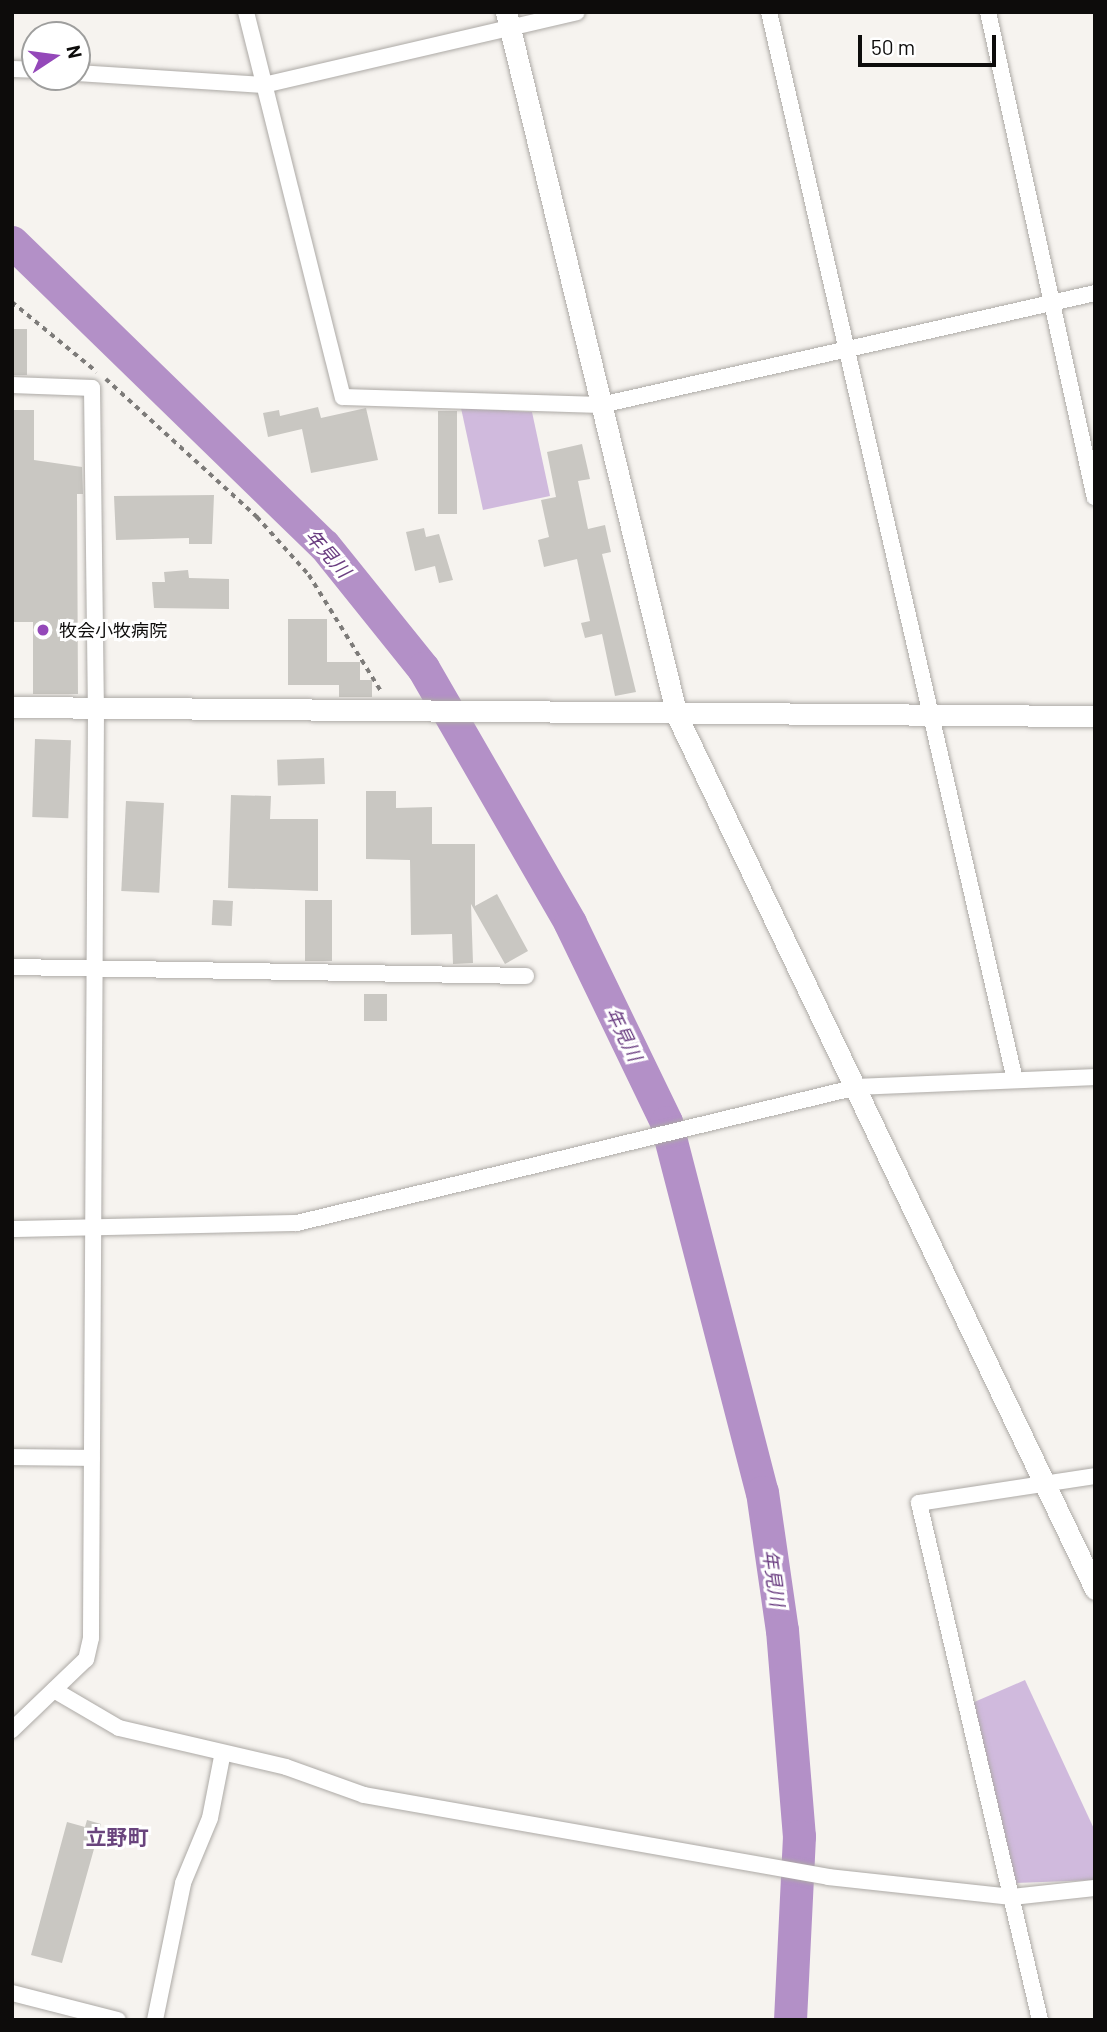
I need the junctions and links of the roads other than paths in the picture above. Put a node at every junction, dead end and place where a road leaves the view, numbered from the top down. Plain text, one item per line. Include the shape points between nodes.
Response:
1 (246, 12) edge
2 (577, 12) edge
3 (769, 12) edge
4 (988, 12) edge
5 (507, 20) edge
6 (91, 74) edge
7 (264, 85) junction
8 (1095, 293) edge
9 (1051, 301) junction
10 (846, 346) junction
11 (12, 385) edge
12 (601, 405) junction
13 (1095, 497) edge
14 (12, 707) edge
15 (96, 709) junction
16 (677, 716) junction
17 (1095, 716) edge
18 (930, 717) junction
19 (12, 967) edge
20 (93, 968) junction
21 (526, 976) dead end
22 (1014, 1076) junction
23 (1095, 1077) edge
24 (857, 1087) junction
25 (93, 1228) junction
26 (12, 1229) edge
27 (12, 1457) edge
28 (92, 1458) junction
29 (1095, 1476) edge
30 (1045, 1483) junction
31 (1095, 1588) edge
32 (54, 1690) junction
33 (12, 1730) edge
34 (222, 1756) junction
35 (1095, 1888) edge
36 (1012, 1897) junction
37 (12, 1993) edge
38 (118, 2020) edge
39 (155, 2020) edge
40 (1040, 2020) edge

1 - 7 street
2 - 5 street
3 - 10 street
4 - 9 street
5 - 7 street
5 - 12 street
6 - 7 street
7 - 12 street via 343,397
8 - 9 street
9 - 10 street
9 - 13 street
10 - 12 street
10 - 18 street
11 - 15 street via 92,388
12 - 16 street
14 - 15 street
15 - 16 street
15 - 20 street
16 - 18 street
16 - 24 street
17 - 18 street
18 - 22 street
19 - 20 street
20 - 21 street
20 - 25 street
22 - 23 street
22 - 24 street
24 - 25 street via 297,1223
24 - 30 street
25 - 26 street
25 - 28 street
27 - 28 street
28 - 32 street via 91,1638 86,1659
29 - 30 street
30 - 31 street
30 - 36 street via 919,1503
32 - 33 street
32 - 34 street via 119,1728
34 - 36 street via 286,1767 364,1795 772,1868
34 - 39 street via 210,1818 183,1883
35 - 36 street
36 - 40 street
37 - 38 street

